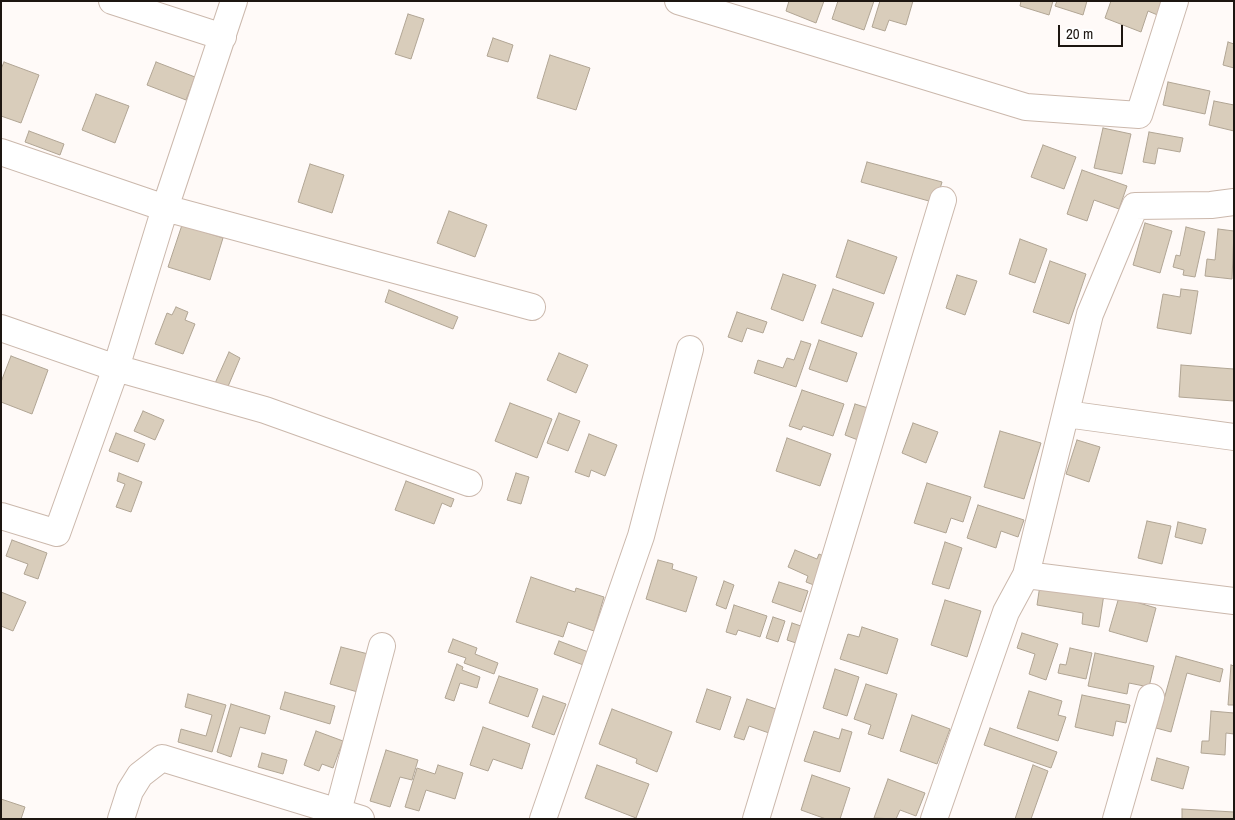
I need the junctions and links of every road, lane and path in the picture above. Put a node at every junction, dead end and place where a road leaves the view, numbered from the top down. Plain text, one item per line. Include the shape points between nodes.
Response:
1 (112, 1) edge
2 (234, 1) edge
3 (678, 1) edge
4 (1175, 1) edge
5 (223, 37) junction
6 (1, 152) edge
7 (943, 200) dead end
8 (1234, 202) edge
9 (165, 208) junction
10 (532, 307) dead end
11 (1, 328) edge
12 (690, 349) dead end
13 (116, 368) junction
14 (1066, 414) junction
15 (1234, 437) edge
16 (469, 483) dead end
17 (1, 516) edge
18 (1026, 575) junction
19 (1234, 601) edge
20 (382, 646) dead end
21 (1151, 698) dead end
22 (345, 816) edge
23 (121, 819) edge
24 (543, 819) edge
25 (756, 819) edge
26 (934, 819) edge
27 (1116, 819) edge

1 - 5 street
2 - 5 street
3 - 4 street via 1026,107 1138,115
5 - 9 street
6 - 9 street
7 - 25 street
8 - 14 street via 1135,206 1090,314
9 - 10 street
9 - 13 street
11 - 13 street
12 - 24 street via 641,536
13 - 16 street via 265,410
13 - 17 street via 57,533
14 - 15 street
14 - 18 street
18 - 19 street
18 - 26 street via 1006,612
20 - 22 street
21 - 27 street
22 - 23 street via 162,758 140,775 130,791

